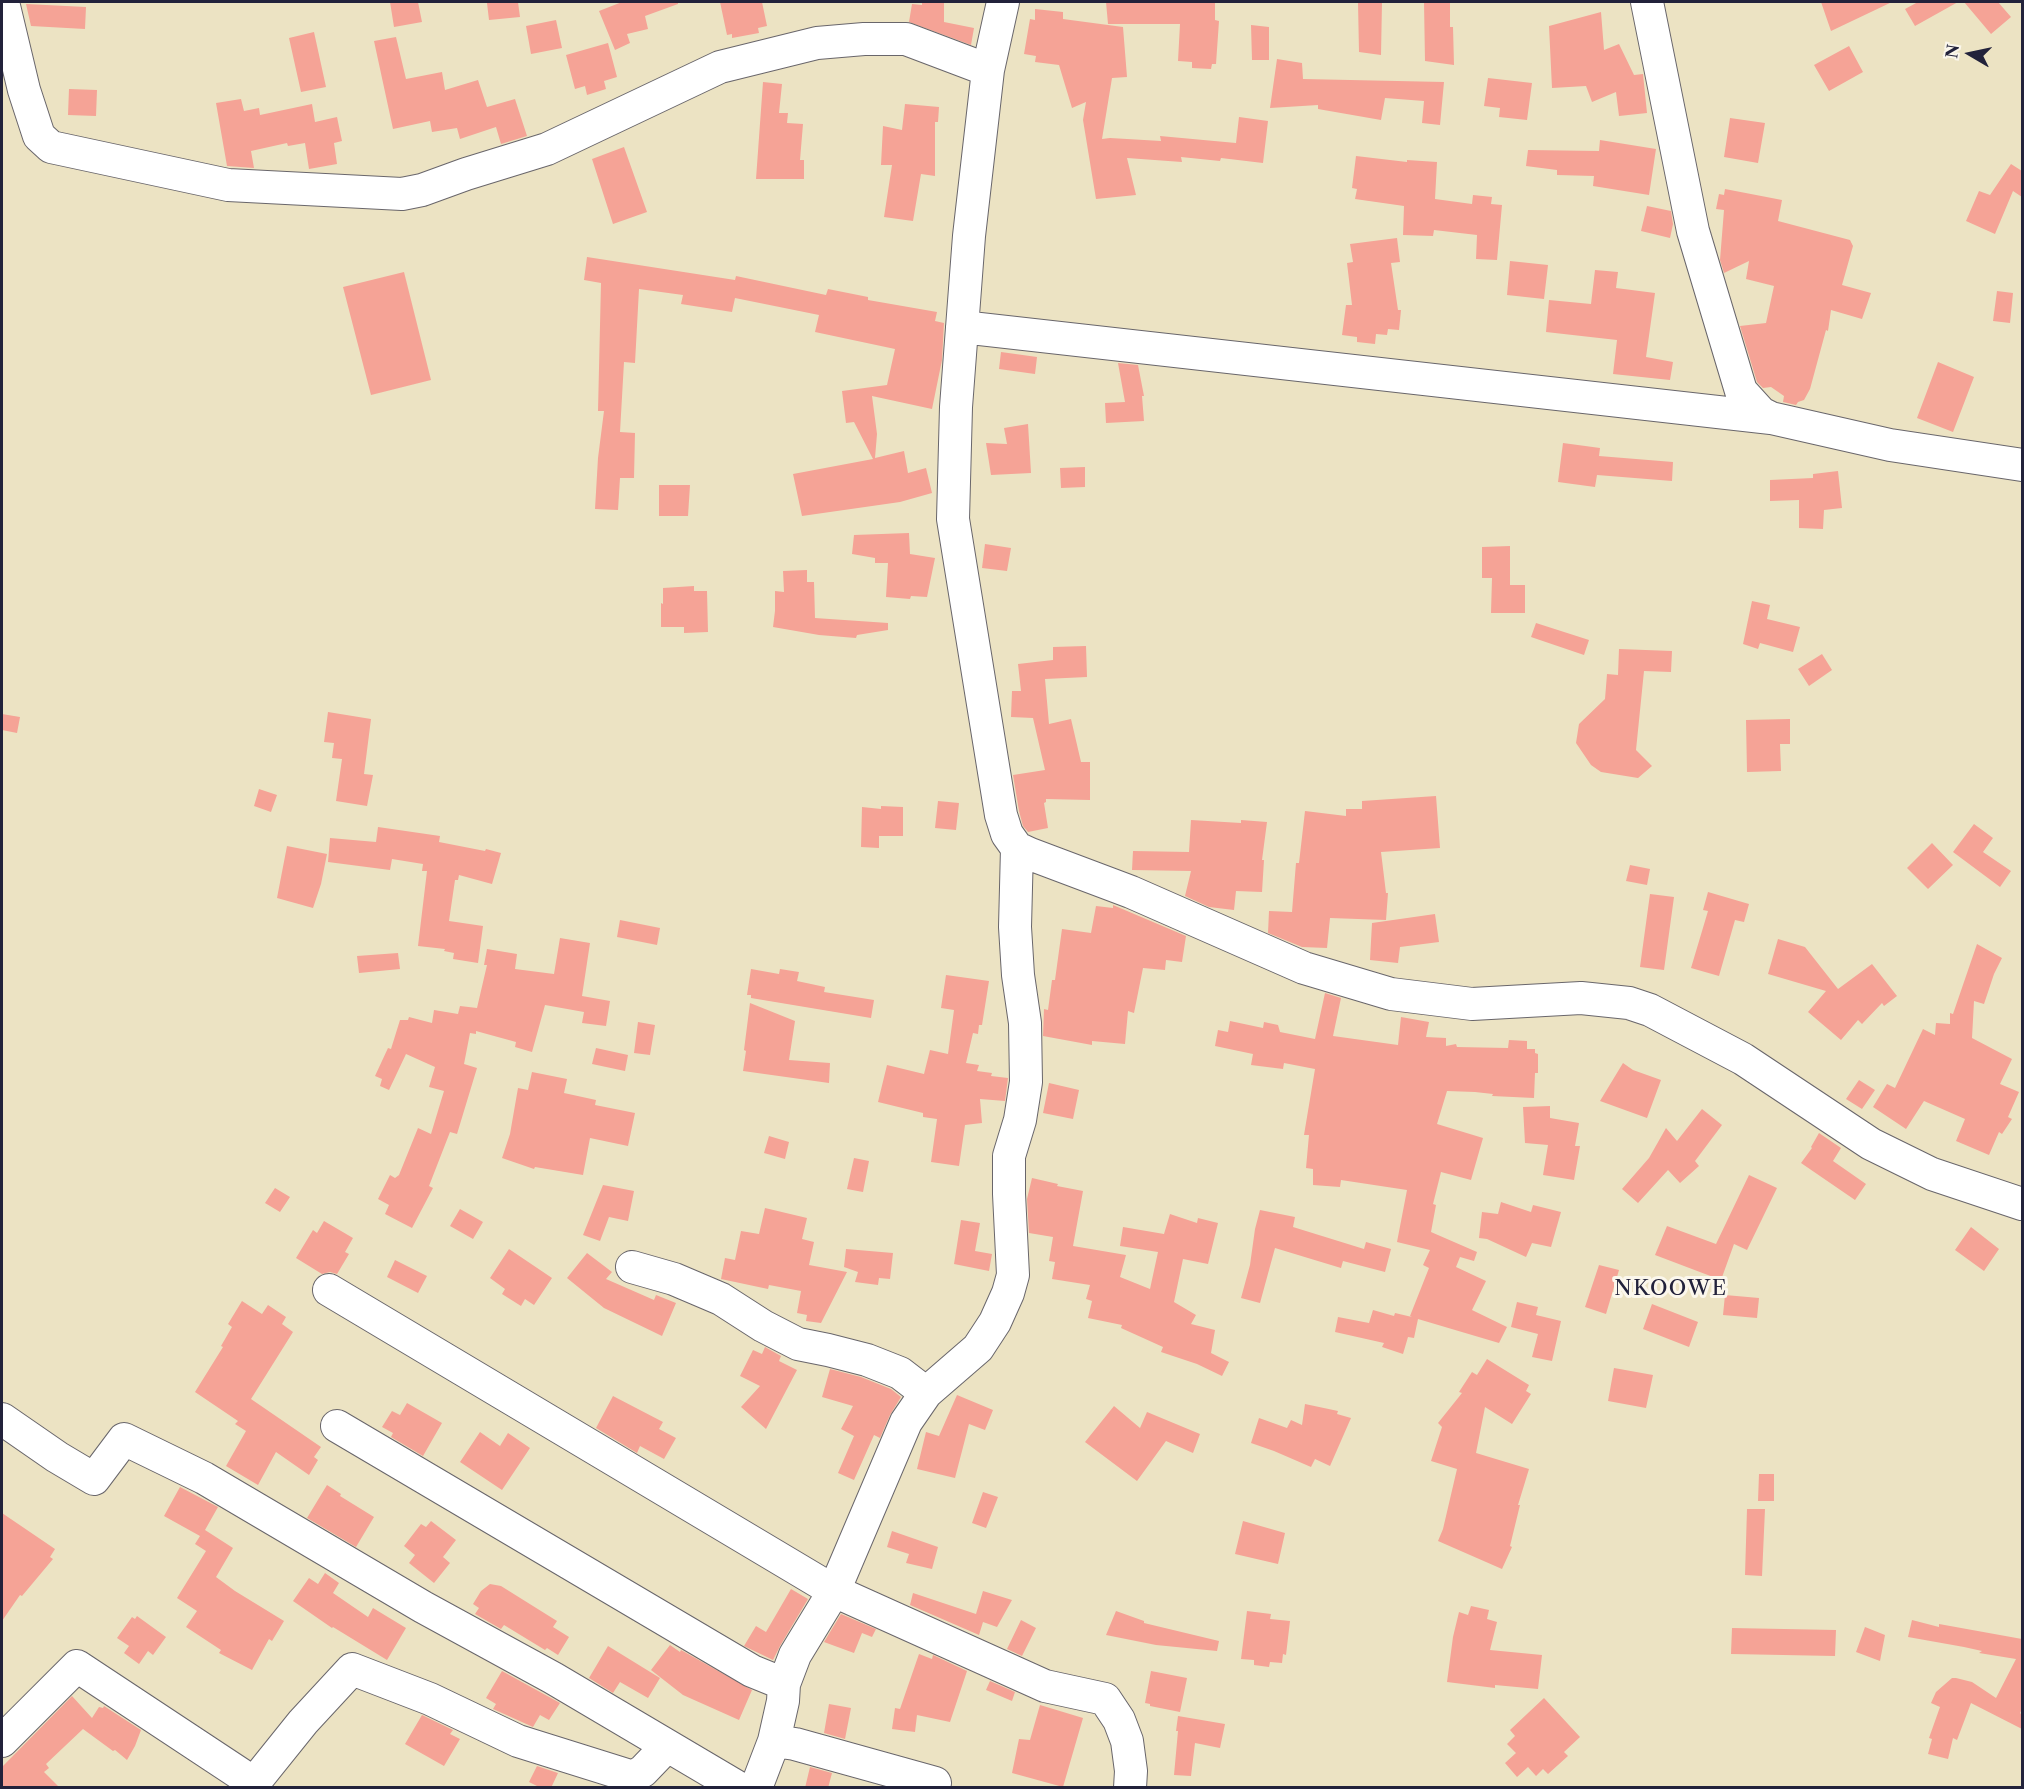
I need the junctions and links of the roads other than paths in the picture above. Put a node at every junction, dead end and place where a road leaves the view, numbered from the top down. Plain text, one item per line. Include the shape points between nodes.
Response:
1 (3, 2) edge
2 (1003, 2) edge
3 (1647, 2) edge
4 (988, 70) junction
5 (962, 327) junction
6 (1771, 418) junction
7 (2022, 465) edge
8 (1017, 848) junction
9 (2022, 1204) edge
10 (632, 1267) dead end
11 (329, 1290) dead end
12 (926, 1393) junction
13 (2, 1419) edge
14 (337, 1426) dead end
15 (834, 1591) junction
16 (784, 1684) junction
17 (2, 1741) edge
18 (774, 1741) junction
19 (667, 1746) junction
20 (935, 1783) dead end
21 (739, 1788) edge
22 (756, 1788) edge
23 (1130, 1788) edge

1 - 4 street via 39,136 51,147 228,185 402,194 422,190 548,149 720,67 817,43 906,39
2 - 4 street
3 - 6 street via 1696,242 1741,391
4 - 5 street
5 - 6 street
5 - 8 street via 953,519 1001,815
6 - 7 street via 1890,445
8 - 9 street via 1131,891 1304,968 1391,994 1472,1004 1581,998 1629,1003 1650,1010 1743,1059 1871,1144 1932,1174
8 - 12 street via 1015,927 1025,1023 1026,1082 1009,1156 1013,1275 995,1322 978,1348
10 - 12 street via 721,1299 798,1344 867,1360 900,1373
11 - 15 street
12 - 15 street via 906,1422
13 - 19 street via 94,1479 124,1439 204,1478
14 - 16 street via 752,1671
15 - 16 street via 795,1655
15 - 23 street via 1045,1686 1105,1699 1127,1741
16 - 18 street
17 - 19 street via 77,1666 254,1783 352,1669 430,1699 518,1741 633,1777
18 - 20 street
18 - 22 street
19 - 21 street

